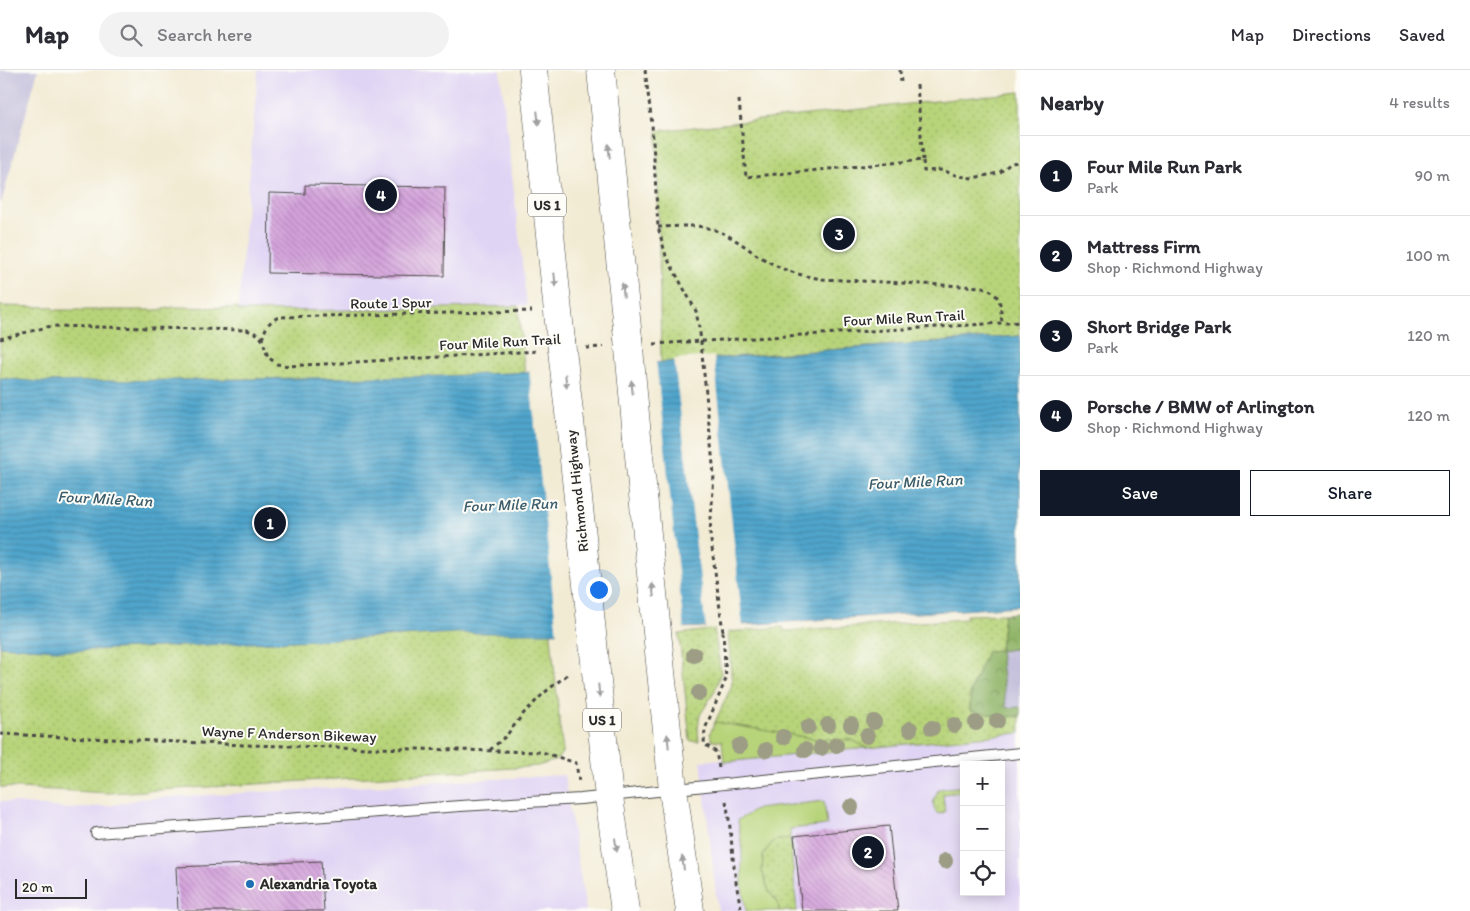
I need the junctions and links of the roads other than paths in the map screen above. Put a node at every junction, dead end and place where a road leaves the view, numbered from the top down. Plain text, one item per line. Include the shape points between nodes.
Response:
1 (533, 70) edge
2 (600, 70) edge
3 (1020, 754) edge
4 (673, 789) junction
5 (609, 797) junction
6 (96, 833) dead end
7 (625, 911) edge
8 (690, 911) edge

1 -> 5 highway, Richmond Highway / US 1, bridge
4 -> 2 highway, bridge
3 - 4 lane
4 - 5 lane
8 -> 4 highway
5 - 6 lane
5 -> 7 highway, Richmond Highway / US 1

